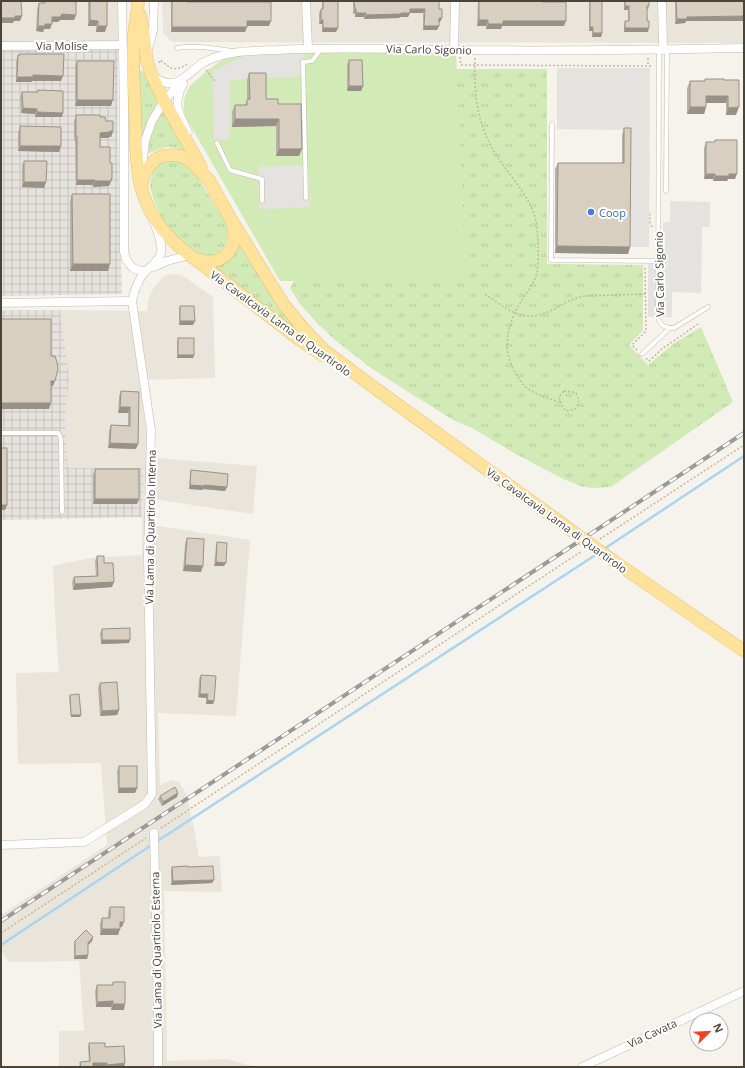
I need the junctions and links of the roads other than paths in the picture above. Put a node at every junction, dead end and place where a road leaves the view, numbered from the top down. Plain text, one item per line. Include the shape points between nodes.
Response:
1 (122, 1) edge
2 (154, 1) edge
3 (306, 1) edge
4 (455, 1) edge
5 (662, 1) edge
6 (138, 6) edge
7 (122, 45) junction
8 (1, 46) edge
9 (177, 48) dead end
10 (308, 48) junction
11 (322, 48) junction
12 (744, 48) edge
13 (457, 50) junction
14 (663, 50) junction
15 (238, 52) junction
16 (146, 54) junction
17 (155, 71) junction
18 (190, 73) junction
19 (164, 101) junction
20 (552, 124) dead end
21 (217, 143) dead end
22 (206, 176) junction
23 (141, 187) junction
24 (666, 191) dead end
25 (306, 198) dead end
26 (262, 201) dead end
27 (151, 212) junction
28 (230, 218) junction
29 (191, 256) junction
30 (658, 261) junction
31 (148, 269) junction
32 (132, 302) junction
33 (1, 303) edge
34 (708, 307) dead end
35 (670, 328) junction
36 (642, 354) road end
37 (372, 386) junction
38 (1, 433) edge
39 (62, 512) dead end
40 (744, 651) edge
41 (154, 833) road end
42 (1, 845) edge
43 (744, 991) edge
44 (158, 1067) edge
45 (582, 1067) edge

1 - 7 street
2 - 16 street via 153,31
3 - 10 street
4 - 13 street
5 - 14 street
6 - 16 main road
6 - 23 main road via 134,34 134,68 137,164
7 - 8 street, Via Molise
7 - 31 street via 124,251 129,264 138,270
9 - 15 lane via 206,47
10 - 11 street, Via Carlo Sigonio
10 - 15 street, Via Carlo Sigonio
11 - 13 street, Via Carlo Sigonio
11 - 25 lane via 312,61 303,62
12 - 14 street, Via Carlo Sigonio
13 - 14 street, Via Carlo Sigonio
14 - 24 lane
14 - 30 lane, Via Carlo Sigonio
15 - 18 street, Via Carlo Sigonio via 220,56
16 - 17 main road
17 - 18 street via 165,83 173,84
17 - 19 main road
18 - 19 street
18 - 22 street via 178,93 179,114 201,158
19 - 22 main road
19 - 23 street via 152,121 145,141
20 - 30 lane via 552,260
21 - 26 lane via 230,170 262,179
22 - 23 main road, Via Cavalcavia Lama di Quartirolo via 190,161 173,154 162,156 150,164 145,171
22 - 28 main road, Via Cavalcavia Lama di Quartirolo
23 - 27 main road, Via Cavalcavia Lama di Quartirolo
27 - 29 main road, Via Cavalcavia Lama di Quartirolo via 167,235
27 - 31 street, Via Lama di Quartirolo Interna via 161,248 158,259
28 - 29 main road, Via Cavalcavia Lama di Quartirolo via 235,238 226,254 218,260 209,262
28 - 37 main road, Via Cavalcavia Lama di Quartirolo via 284,305 303,328 326,351
29 - 31 street
29 - 37 main road, Via Cavalcavia Lama di Quartirolo via 300,340 345,372
30 - 35 lane, Via Carlo Sigonio via 658,317 663,326
31 - 32 street, Via Lama di Quartirolo Interna via 136,286
32 - 33 street
32 - 42 street, Via Lama di Quartirolo Interna via 151,430 148,556 152,794 145,804 84,842
34 - 35 lane, Via Carlo Sigonio
35 - 36 lane
37 - 40 main road, Via Cavalcavia Lama di Quartirolo, bridge via 614,562
38 - 39 lane via 58,433 61,441
41 - 44 street, Via Lama di Quartirolo Esterna
43 - 45 street, Via Cavata

